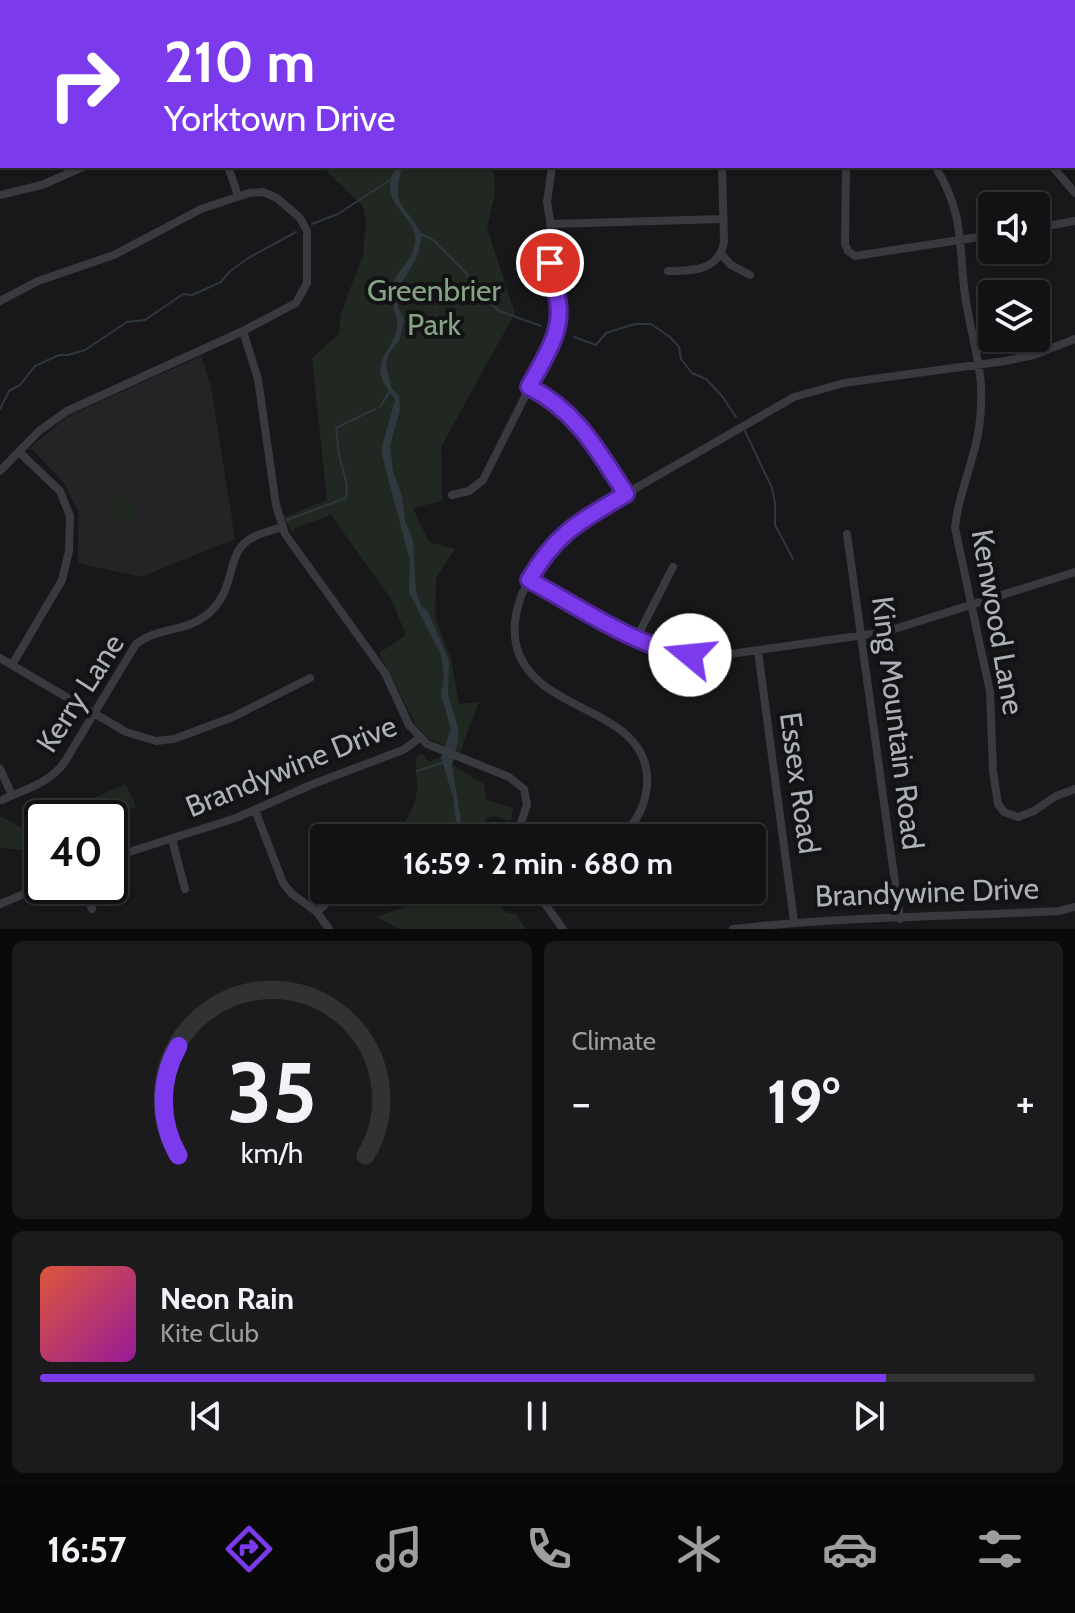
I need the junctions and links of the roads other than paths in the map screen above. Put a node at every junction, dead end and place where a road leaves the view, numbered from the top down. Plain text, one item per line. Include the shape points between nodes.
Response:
1 (80, 168) edge
2 (229, 168) edge
3 (552, 168) edge
4 (722, 168) edge
5 (846, 168) edge
6 (936, 168) edge
7 (1054, 168) edge
8 (1075, 193) edge
9 (0, 195) edge
10 (238, 196) junction
11 (722, 219) junction
12 (1075, 221) edge
13 (550, 224) junction
14 (1050, 225) edge
15 (978, 237) edge
16 (962, 240) junction
17 (721, 254) junction
18 (668, 271) dead end
19 (750, 275) dead end
20 (0, 301) edge
21 (243, 331) junction
22 (1075, 339) edge
23 (980, 365) junction
24 (529, 387) junction
25 (19, 452) junction
26 (0, 471) edge
27 (626, 494) junction
28 (452, 495) dead end
29 (282, 527) junction
30 (847, 534) dead end
31 (673, 567) dead end
32 (1075, 572) edge
33 (529, 580) junction
34 (971, 606) junction
35 (637, 637) junction
36 (862, 637) junction
37 (758, 651) junction
38 (0, 658) edge
39 (12, 665) junction
40 (310, 678) dead end
41 (94, 712) junction
42 (420, 738) junction
43 (0, 769) edge
44 (1075, 789) edge
45 (12, 795) junction
46 (2, 800) edge
47 (255, 810) junction
48 (521, 824) edge
49 (632, 824) edge
50 (172, 839) junction
51 (128, 852) edge
52 (185, 889) dead end
53 (24, 894) edge
54 (0, 904) edge
55 (90, 904) edge
56 (325, 904) edge
57 (546, 904) edge
58 (1075, 907) edge
59 (92, 909) dead end
60 (317, 912) junction
61 (900, 919) junction
62 (794, 921) junction
63 (329, 929) edge
64 (563, 929) edge
65 (733, 929) edge

1 - 9 street
2 - 10 street
3 - 13 street
4 - 11 street
5 - 16 street via 845,234 851,254
6 - 16 street, Kenwood Lane
7 - 8 street
10 - 20 street via 191,213 98,263 38,281
10 - 21 street via 257,192 277,198 300,218 309,240 308,277 301,296 289,308
11 - 13 street
11 - 17 street
12 - 14 street
13 - 24 street via 559,323
15 - 16 street
16 - 23 street, Kenwood Lane via 965,293
17 - 18 street via 700,269
17 - 19 street
21 - 25 street via 67,411
21 - 29 street via 258,379
22 - 23 street via 1034,355
23 - 27 street via 844,383 794,397
23 - 34 street, Kenwood Lane via 979,430 955,528
24 - 27 street via 580,425
24 - 28 street via 483,480
25 - 26 street
25 - 39 street via 60,491 70,516 69,551 62,580
27 - 33 street via 561,535
29 - 41 street, Kerry Lane via 255,536 240,548 224,596 203,618 136,644
29 - 42 street via 385,673
30 - 36 street, King Mountain Road
31 - 35 street
32 - 34 street
33 - 35 street
33 - 49 street via 516,611 519,653 528,671 550,691 624,732 635,744 647,786
34 - 36 street
34 - 44 street, Kenwood Lane via 990,692 994,785 1000,808 1018,817
35 - 37 street via 690,655
36 - 37 street
36 - 61 street, King Mountain Road
37 - 62 street, Essex Road
38 - 39 street
39 - 41 street
40 - 41 street via 242,713 165,740 133,736
41 - 45 street, Kerry Lane via 58,770 42,784
42 - 47 street, Brandywine Drive via 403,750
42 - 48 street, Brandywine Drive via 509,777 524,789 527,805
43 - 45 street, Kerry Lane
45 - 46 street, Kerry Lane
47 - 50 street, Brandywine Drive
47 - 60 street via 283,883
50 - 51 street, Brandywine Drive
50 - 52 street
53 - 54 street
55 - 59 street
56 - 60 street
57 - 64 street
58 - 61 street, Brandywine Drive
60 - 63 street
61 - 62 street, Brandywine Drive
62 - 65 street, Brandywine Drive

